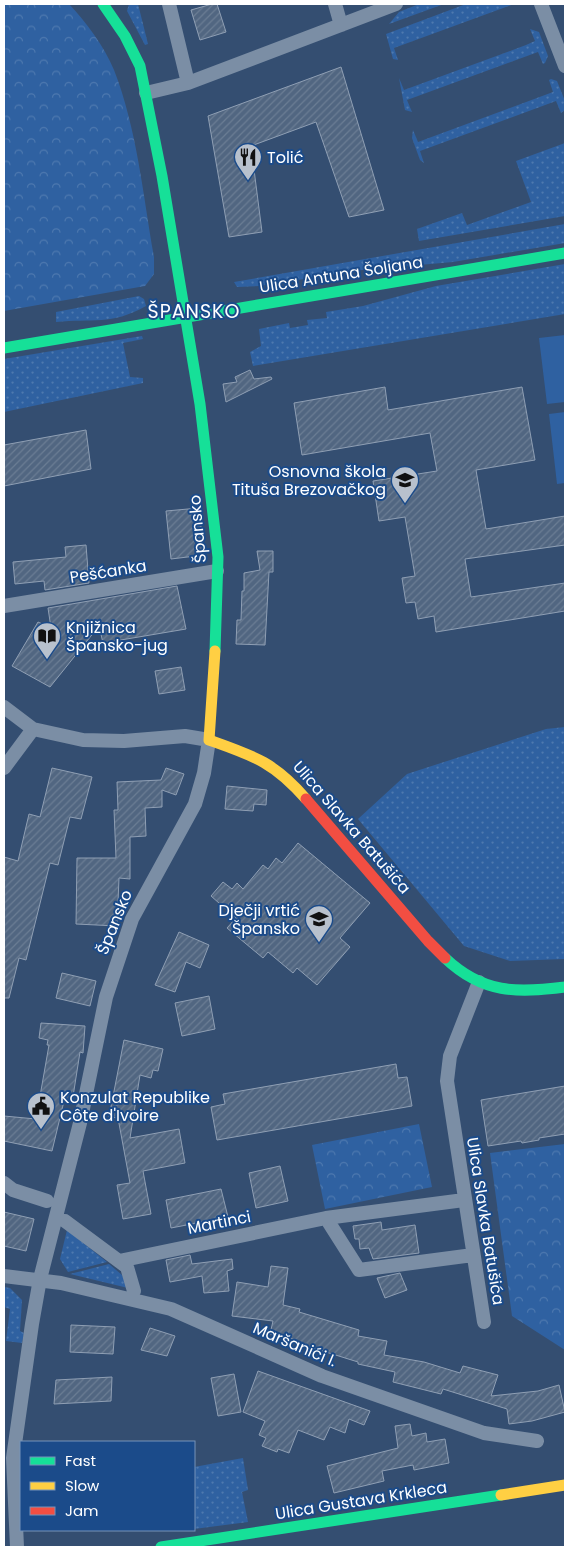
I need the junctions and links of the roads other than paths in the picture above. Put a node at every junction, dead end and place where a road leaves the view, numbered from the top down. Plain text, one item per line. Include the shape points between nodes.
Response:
1 (104, 4) edge
2 (168, 4) edge
3 (335, 4) edge
4 (396, 4) edge
5 (541, 4) edge
6 (341, 25) junction
7 (565, 66) edge
8 (188, 82) junction
9 (146, 93) junction
10 (565, 254) edge
11 (186, 316) junction
12 (4, 348) edge
13 (218, 571) junction
14 (4, 606) edge
15 (4, 708) edge
16 (33, 729) junction
17 (209, 740) junction
18 (4, 768) edge
19 (479, 982) junction
20 (565, 988) edge
21 (4, 1183) edge
22 (464, 1200) junction
23 (48, 1201) dead end
24 (326, 1218) junction
25 (65, 1220) dead end
26 (474, 1255) junction
27 (119, 1261) junction
28 (4, 1276) edge
29 (40, 1279) junction
30 (134, 1291) dead end
31 (484, 1322) dead end
32 (537, 1441) dead end
33 (565, 1485) edge
34 (17, 1547) edge
35 (161, 1547) edge

1 - 9 street, Špansko via 132,48
2 - 8 street
3 - 6 street
4 - 6 street
5 - 7 street
6 - 8 street
8 - 9 street
9 - 11 street, Špansko
10 - 11 street, Ulica Antuna Šoljana
11 - 12 street, Ulica Antuna Šoljana
11 - 13 street, Špansko via 215,517
13 - 14 street, Pešćanka
13 - 17 street, Špansko
15 - 16 street, Ulica Slavka Batušića
16 - 17 street, Ulica Slavka Batušića via 83,740 124,741 185,736
16 - 18 street
17 - 19 street, Ulica Slavka Batušića via 257,757 288,778 428,941 455,967
17 - 29 street, Špansko via 195,804 141,900 120,948
19 - 20 street, Ulica Slavka Batušića via 526,992
19 - 22 street, Ulica Slavka Batušića via 450,1056 447,1081
21 - 23 street via 13,1190
22 - 24 street, Martinci
22 - 26 street, Ulica Slavka Batušića
24 - 26 street via 359,1270
24 - 27 street, Martinci
25 - 27 street
26 - 31 street, Ulica Slavka Batušića
27 - 30 street via 127,1267
28 - 29 street, Maršanići I.
29 - 32 street, Maršanići I. via 171,1309 331,1379 484,1433
29 - 34 street, Špansko via 12,1458
33 - 35 street, Ulica Gustava Krkleca

